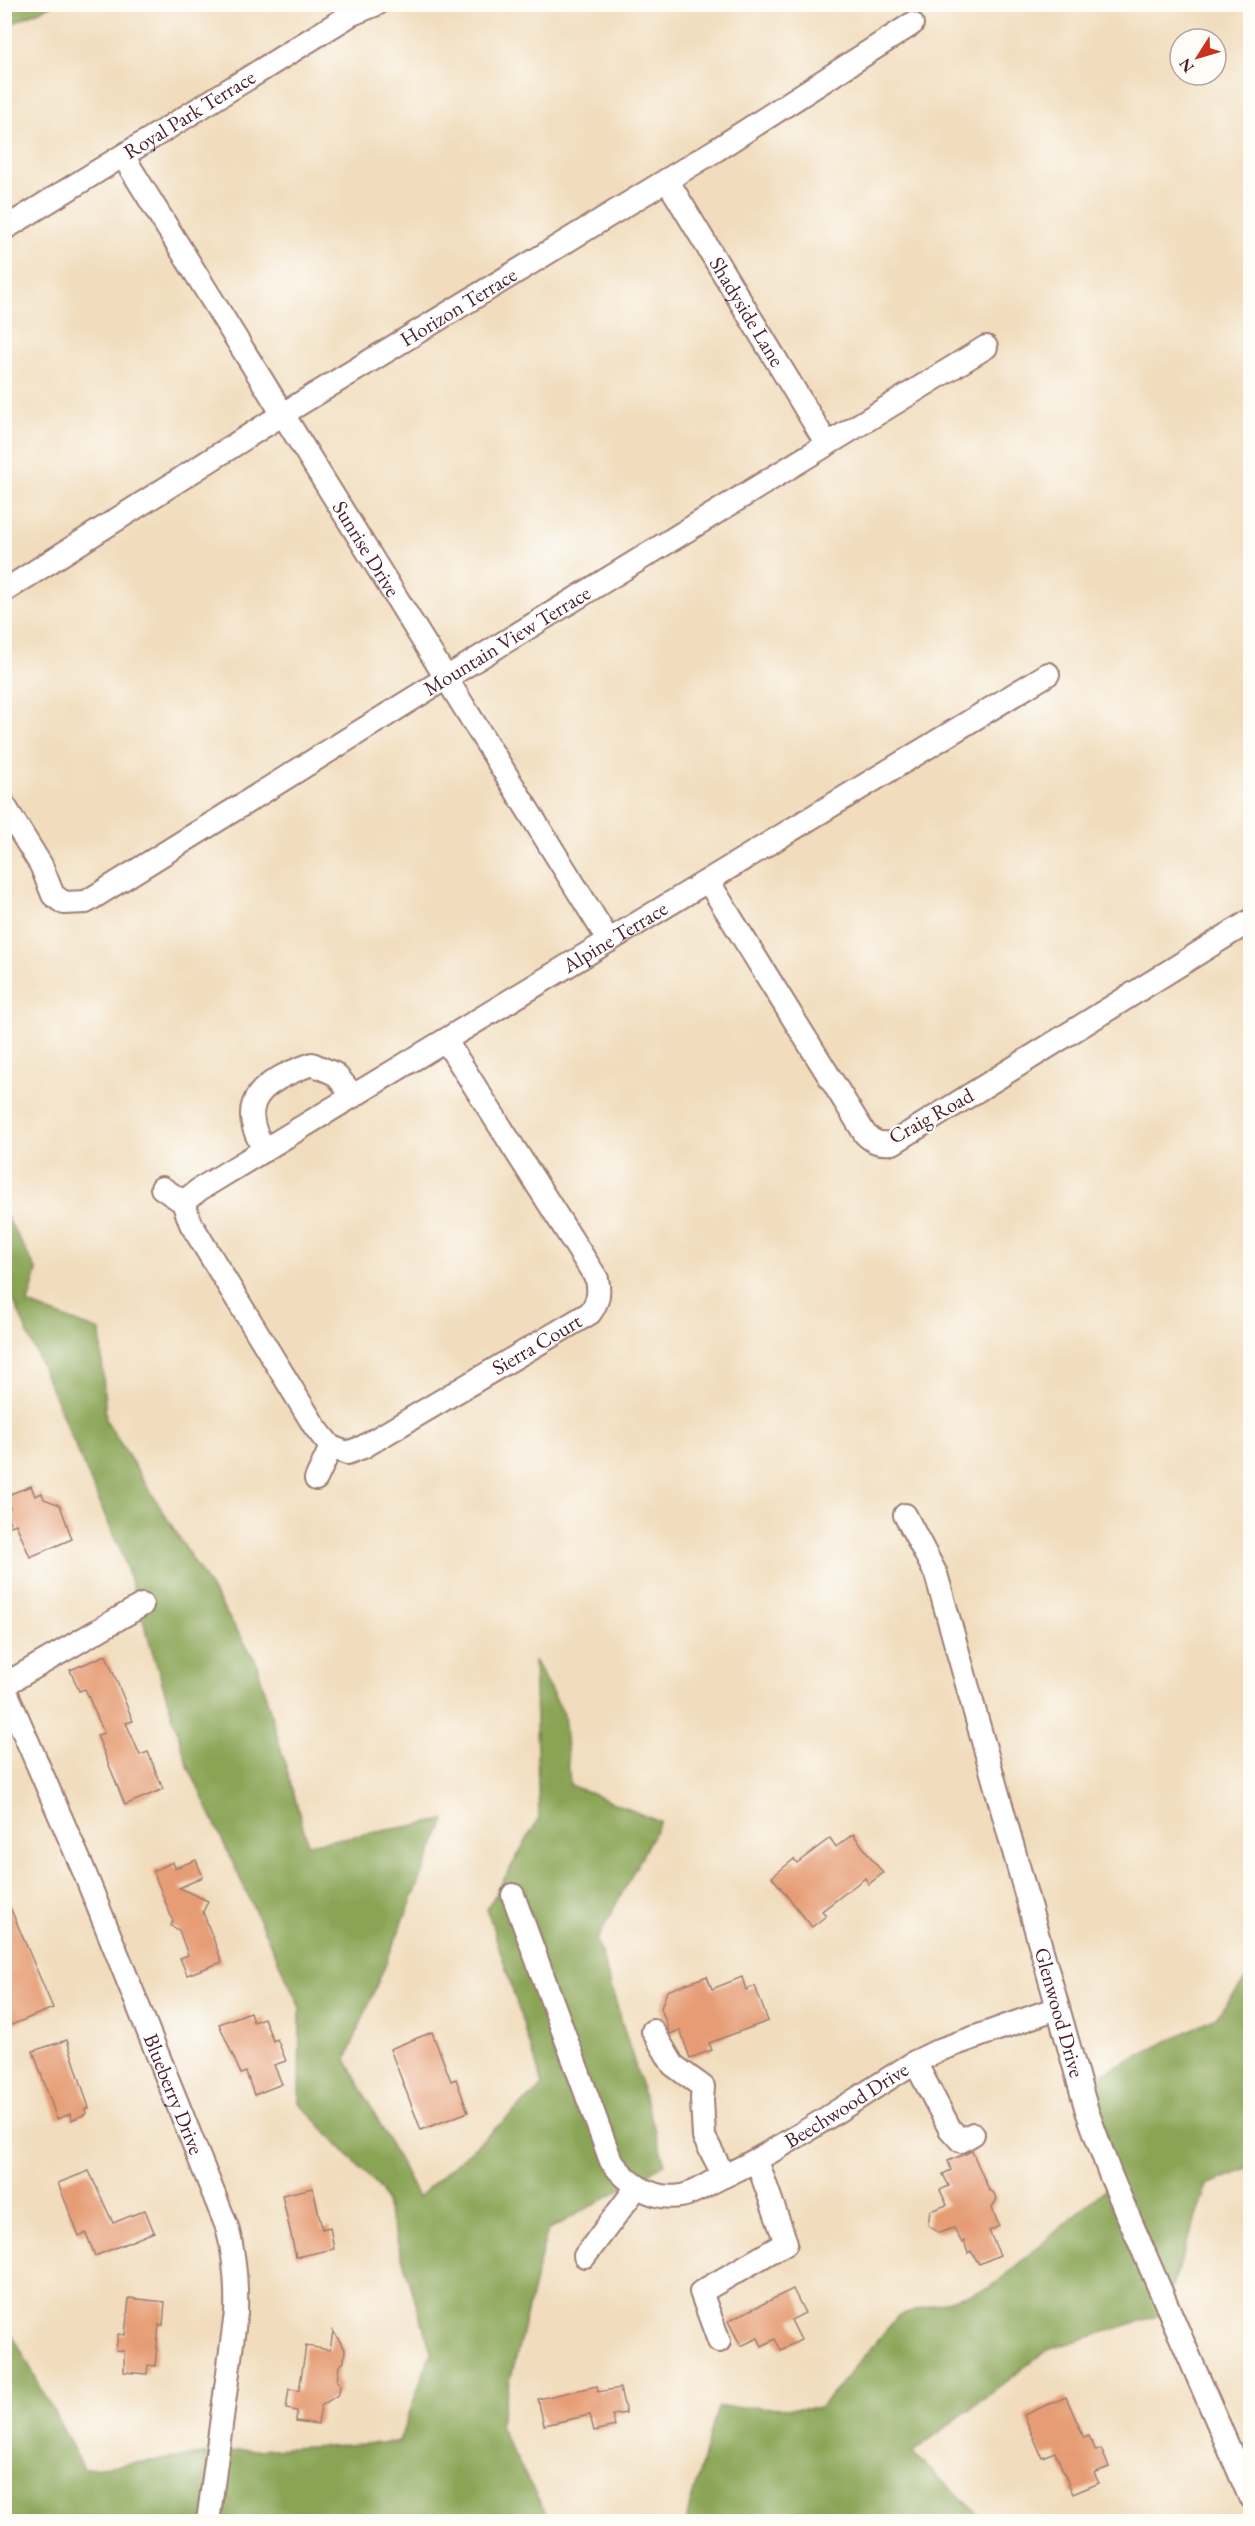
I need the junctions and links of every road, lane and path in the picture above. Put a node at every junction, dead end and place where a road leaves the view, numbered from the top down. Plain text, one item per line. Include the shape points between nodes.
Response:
1 (377, 4) edge
2 (912, 24) dead end
3 (123, 156) junction
4 (666, 180) junction
5 (4, 229) edge
6 (986, 346) dead end
7 (283, 414) junction
8 (827, 444) junction
9 (4, 591) edge
10 (1048, 674) dead end
11 (446, 678) junction
12 (4, 805) edge
13 (708, 881) junction
14 (1251, 921) edge
15 (609, 941) junction
16 (446, 1041) junction
17 (354, 1096) junction
18 (265, 1150) junction
19 (162, 1188) dead end
20 (183, 1202) junction
21 (330, 1447) junction
22 (316, 1479) dead end
23 (905, 1515) dead end
24 (142, 1605) dead end
25 (4, 1686) edge
26 (513, 1895) dead end
27 (1057, 2008) junction
28 (653, 2031) dead end
29 (915, 2062) junction
30 (973, 2134) dead end
31 (757, 2162) junction
32 (724, 2176) junction
33 (637, 2187) junction
34 (585, 2256) dead end
35 (719, 2341) dead end
36 (1251, 2497) edge
37 (208, 2522) edge

1 - 3 street, Royal Park Terrace via 352,14
2 - 4 street, Horizon Terrace
3 - 5 street, Royal Park Terrace
3 - 7 street, Sunrise Drive
4 - 7 street, Horizon Terrace
4 - 8 street, Shadyside Lane
6 - 8 street, Mountain View Terrace
7 - 9 street, Horizon Terrace
7 - 11 street, Sunrise Drive
8 - 11 street, Mountain View Terrace
10 - 13 street, Alpine Terrace
11 - 12 street, Mountain View Terrace via 86,902 64,903 53,895 41,866
11 - 15 street, Sunrise Drive
13 - 14 street, Craig Road via 865,1134 882,1144 893,1143
13 - 15 street, Alpine Terrace
15 - 16 street, Alpine Terrace
16 - 17 street, Alpine Terrace
16 - 21 street, Sierra Court via 597,1280 597,1303 590,1313 363,1447 347,1453
17 - 18 street, Alpine Terrace
17 - 18 street via 335,1074 312,1064 267,1084 250,1116
18 - 20 street, Alpine Terrace
19 - 20 street
20 - 21 street via 191,1224
21 - 22 street
23 - 27 street, Glenwood Drive via 936,1574
24 - 25 street
25 - 37 street, Blueberry Drive via 83,1869 232,2246 236,2313
26 - 33 street, Beechwood Drive via 611,2161
27 - 29 street, Beechwood Drive
27 - 36 street, Glenwood Drive via 1110,2174
28 - 32 street via 673,2065 703,2087 704,2137
29 - 30 street via 960,2141
29 - 31 street, Beechwood Drive
31 - 32 street, Beechwood Drive
31 - 35 street via 786,2243 701,2292
32 - 33 street, Beechwood Drive via 682,2196 665,2196
33 - 34 street

